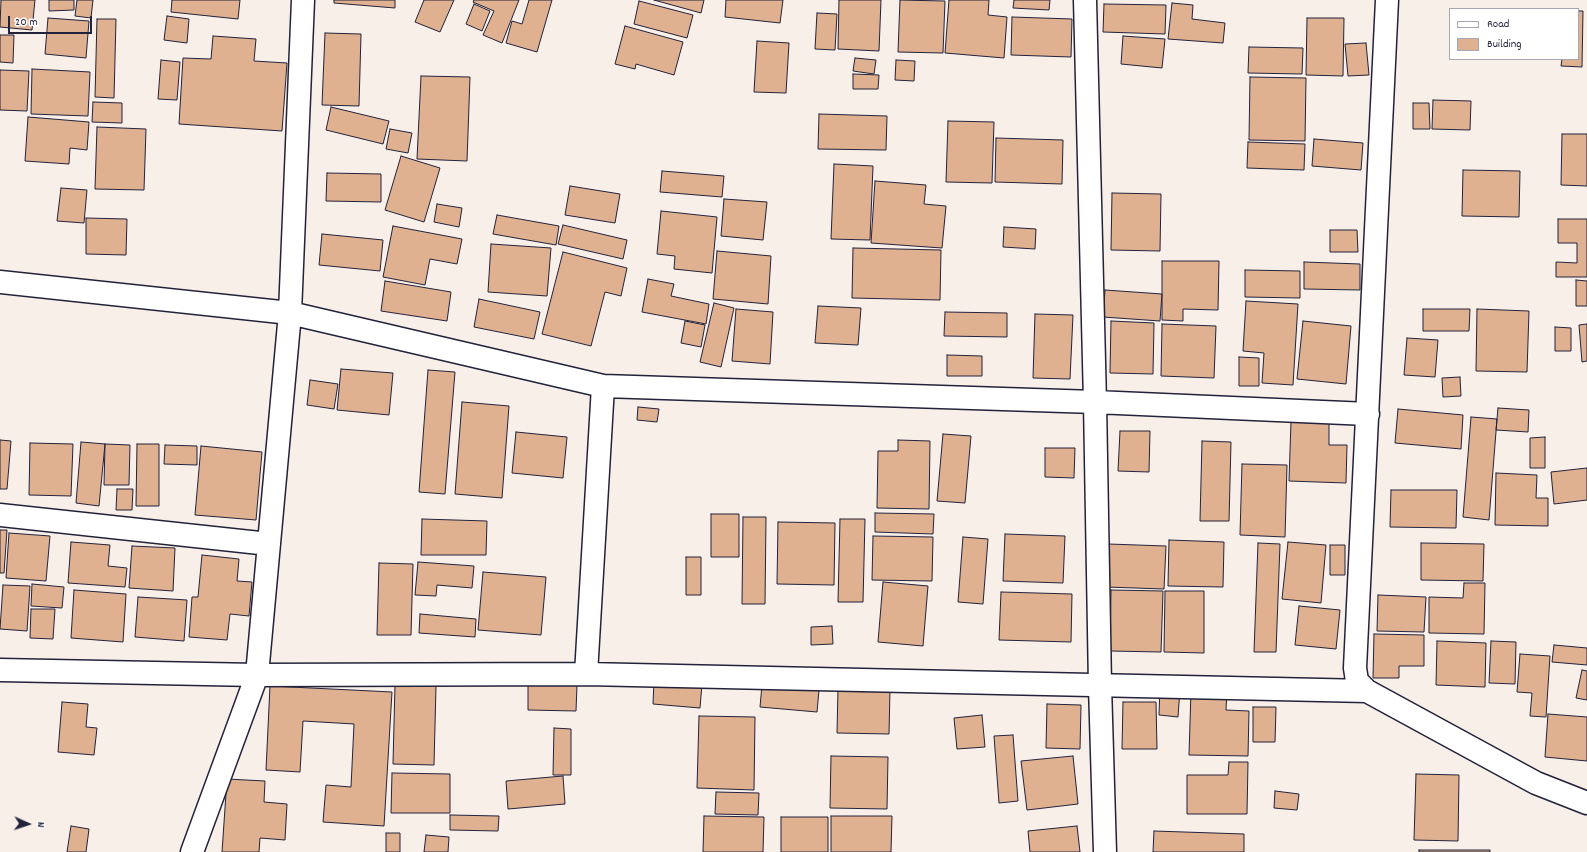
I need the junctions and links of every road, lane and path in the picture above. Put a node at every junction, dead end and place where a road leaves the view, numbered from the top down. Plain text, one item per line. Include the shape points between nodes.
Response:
1 (303, 0) edge
2 (1085, 0) edge
3 (1386, 0) edge
4 (0, 282) edge
5 (290, 313) junction
6 (602, 386) junction
7 (1095, 402) junction
8 (1368, 414) junction
9 (0, 515) edge
10 (269, 544) junction
11 (0, 670) edge
12 (586, 674) junction
13 (257, 675) junction
14 (1100, 686) junction
15 (1366, 692) junction
16 (1587, 803) edge
17 (192, 852) edge
18 (1105, 852) edge

1 - 5 street
2 - 7 street
3 - 8 street
4 - 5 street
5 - 6 street
5 - 10 street
6 - 7 street
6 - 12 street
7 - 8 street
7 - 14 street
8 - 15 street via 1355,668 1357,681
9 - 10 street
10 - 13 street
11 - 13 street
12 - 13 street
12 - 14 street
13 - 17 street
14 - 15 street
14 - 18 street
15 - 16 street via 1536,783

